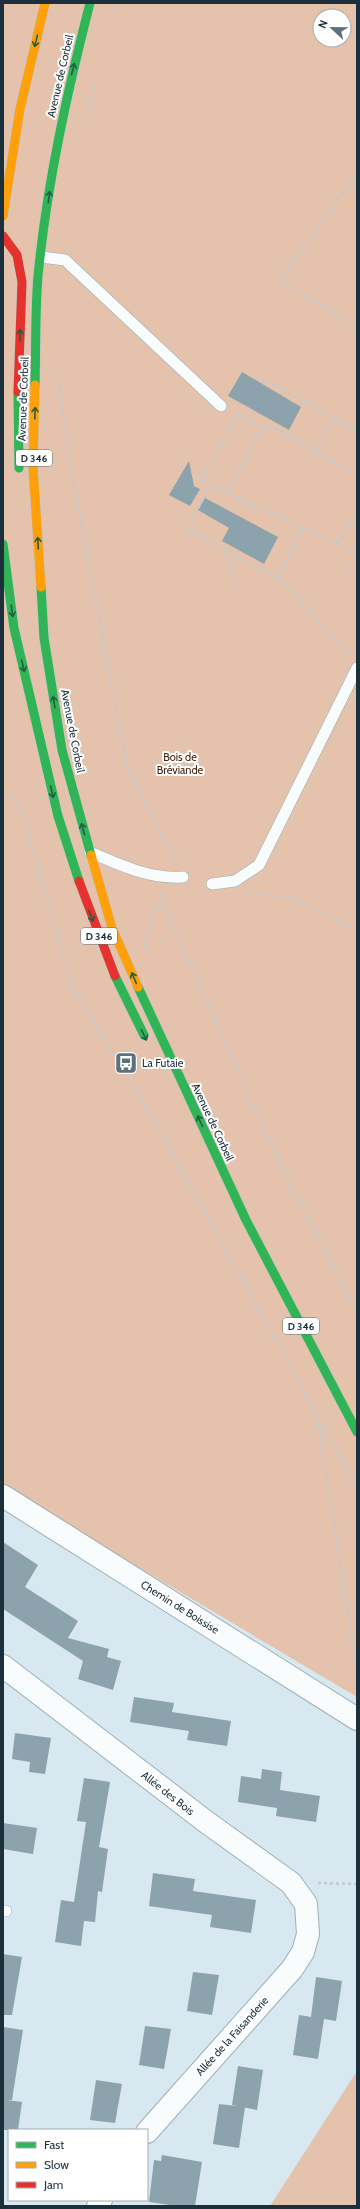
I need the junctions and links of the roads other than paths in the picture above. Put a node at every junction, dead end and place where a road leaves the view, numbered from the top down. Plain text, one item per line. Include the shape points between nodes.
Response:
1 (45, 3) edge
2 (90, 3) edge
3 (5, 178) edge
4 (3, 216) edge
5 (45, 225) junction
6 (3, 236) edge
7 (31, 240) dead end
8 (19, 252) junction
9 (41, 257) junction
10 (8, 261) dead end
11 (221, 406) road end
12 (20, 476) dead end
13 (3, 544) edge
14 (29, 546) dead end
15 (44, 638) junction
16 (357, 668) edge
17 (90, 851) junction
18 (183, 877) road end
19 (212, 884) dead end
20 (147, 1042) dead end
21 (191, 1124) dead end
22 (246, 1220) junction
23 (357, 1432) edge
24 (3, 1496) edge
25 (3, 1666) edge
26 (357, 1719) edge
27 (308, 1934) joint
28 (148, 2131) edge

1 -> 3 main road
5 -> 2 main road, Avenue de Corbeil / D 346 via 64,102
3 - 4 main road
5 - 7 main road
5 - 9 main road, Avenue de Corbeil / D 346
6 - 8 main road
8 - 10 main road
12 -> 8 main road via 18,388 22,282
9 - 11 lane via 65,260
15 -> 9 main road, Avenue de Corbeil / D 346 via 33,467 38,277
13 -> 20 main road, D 346 via 14,628 58,816 87,906 110,965
14 - 15 main road
17 -> 15 main road, Avenue de Corbeil / D 346 via 62,750
16 - 19 lane via 258,865 235,881
17 - 18 lane via 124,867 147,874 167,878
22 -> 17 main road, Avenue de Corbeil / D 346 via 112,928
21 - 22 main road, D 346
22 - 23 main road, Avenue de Corbeil / D 346
24 - 26 street, Chemin de Boissise
25 - 27 street, Allée des Bois via 204,1821 291,1883 306,1904
27 - 28 street, Allée de la Faisanderie via 303,1952 292,1968

